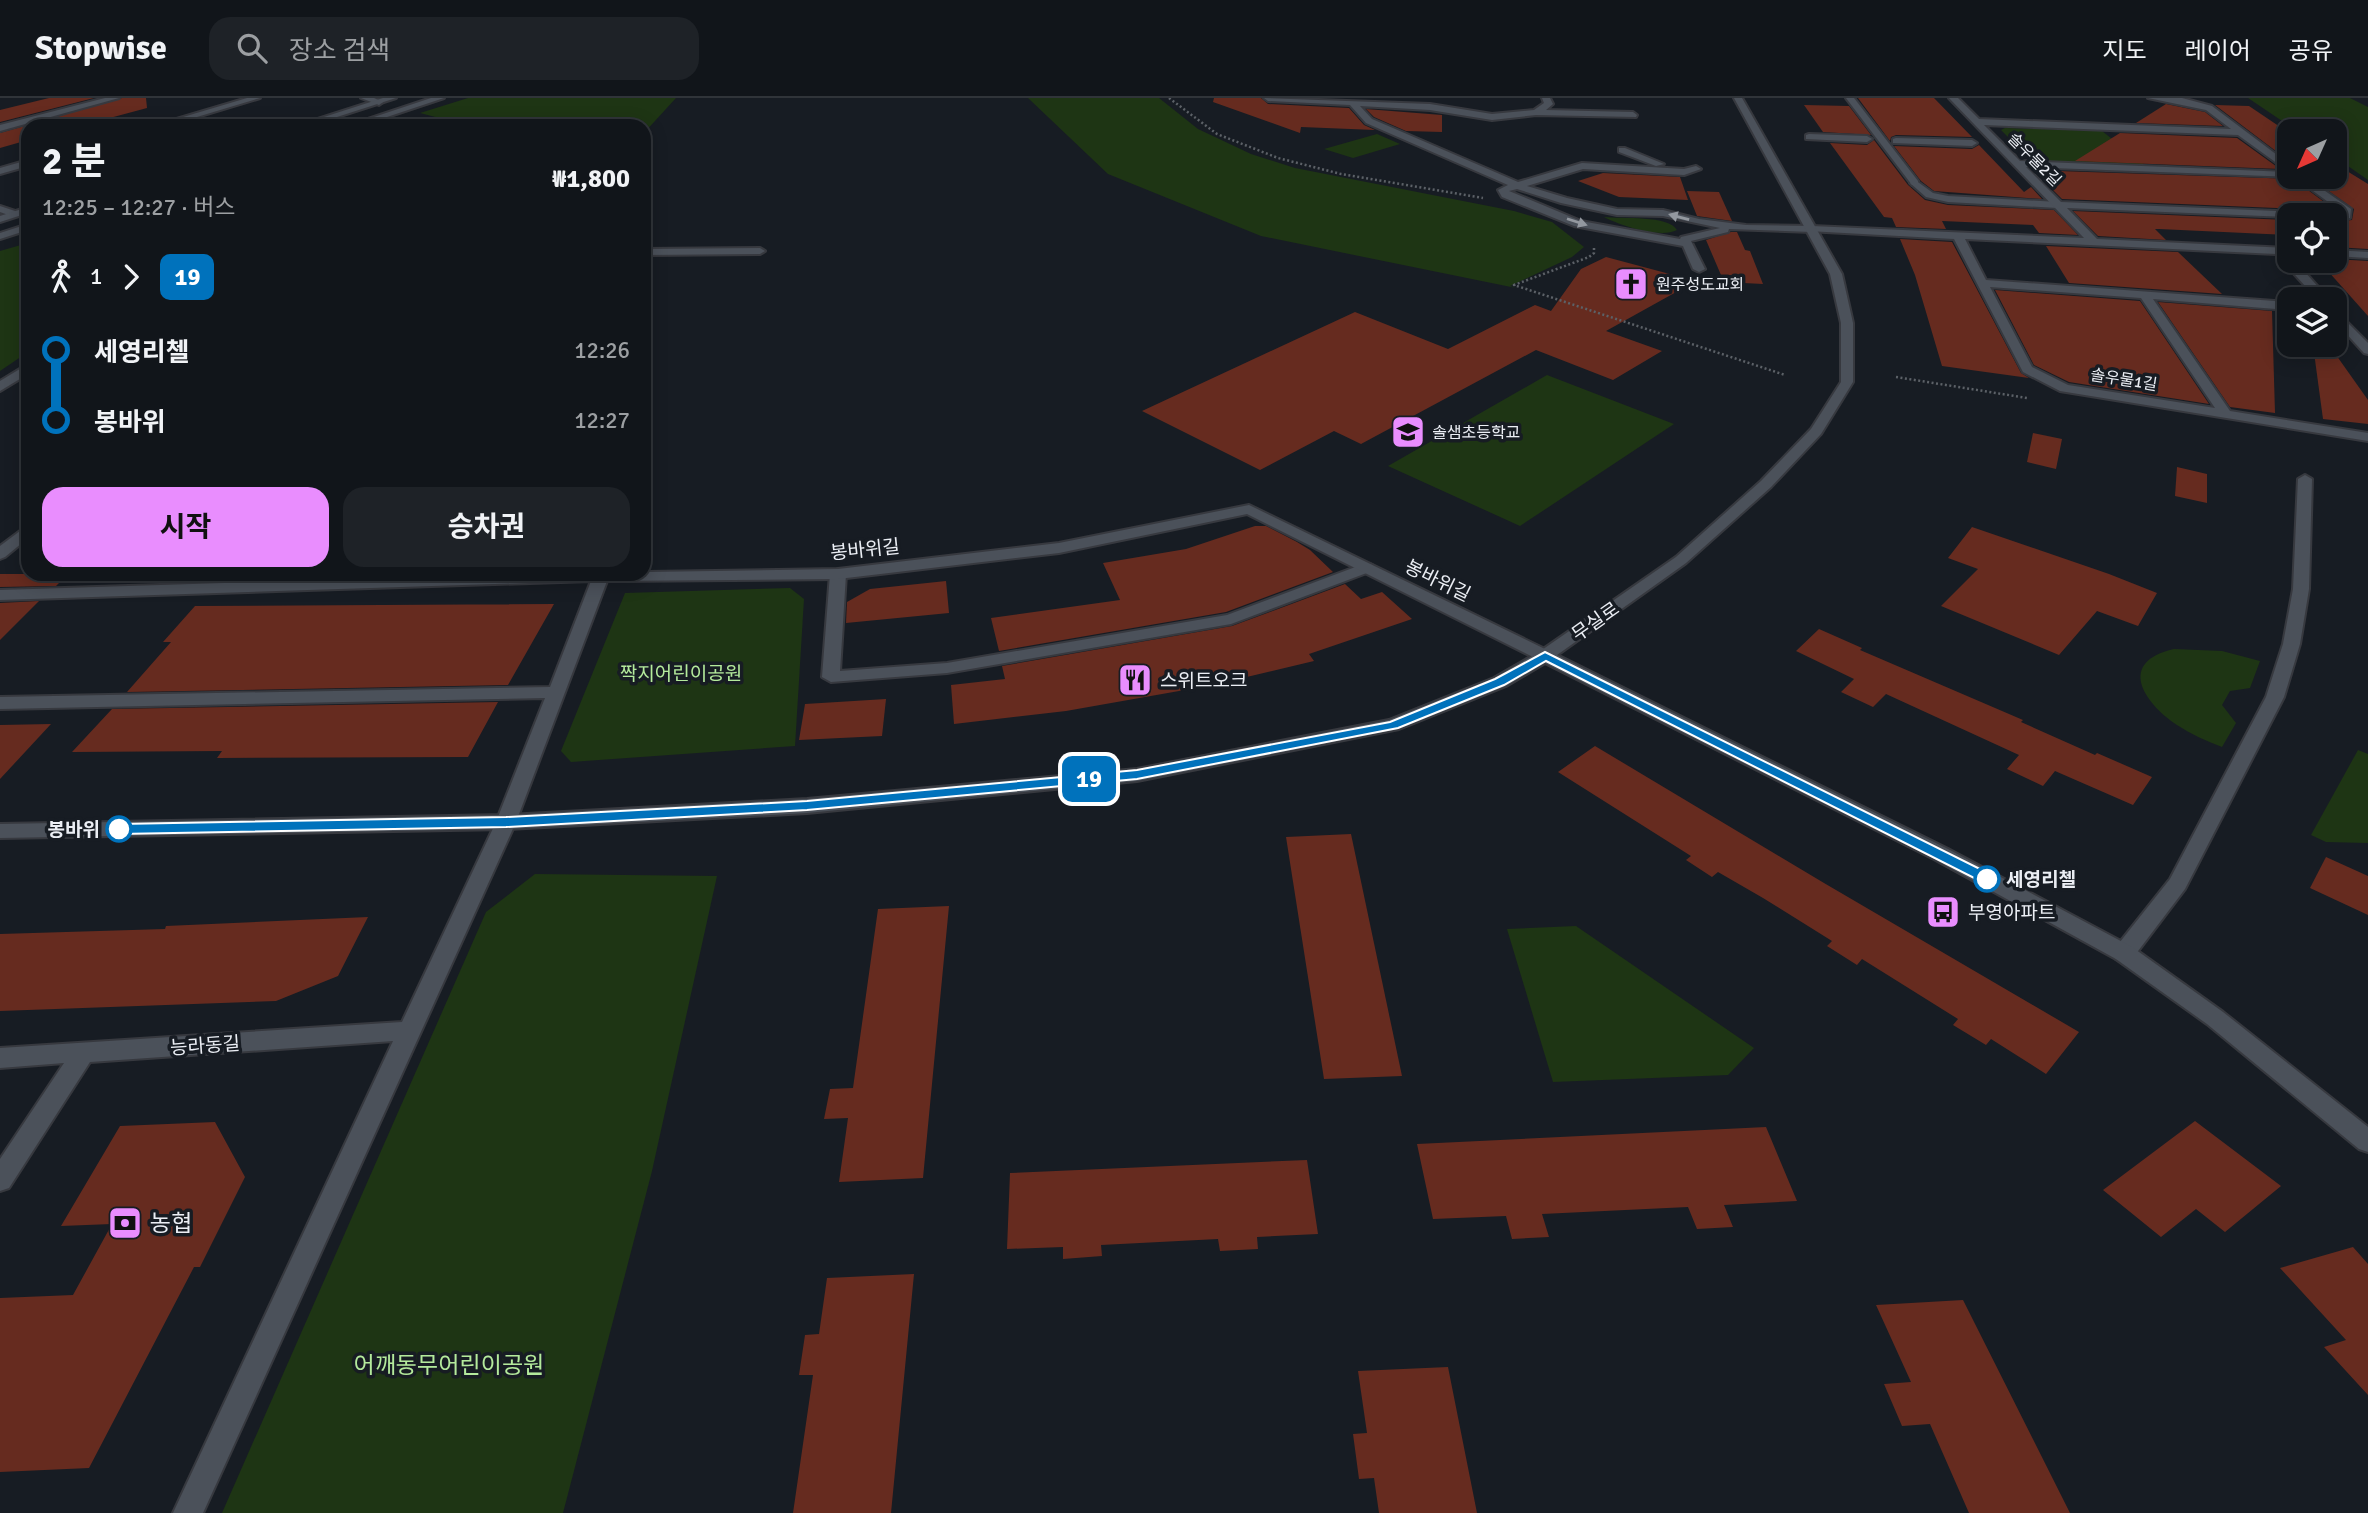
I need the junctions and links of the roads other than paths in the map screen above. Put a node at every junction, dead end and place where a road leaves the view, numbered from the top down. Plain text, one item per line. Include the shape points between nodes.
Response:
1 (115, 98) edge
2 (256, 98) edge
3 (365, 98) edge
4 (392, 98) edge
5 (440, 98) edge
6 (1268, 98) edge
7 (1546, 98) edge
8 (1738, 98) edge
9 (1850, 98) edge
10 (1953, 98) edge
11 (2152, 98) edge
12 (1354, 100) edge
13 (379, 102) junction
14 (1628, 107) dead end
15 (1536, 112) junction
16 (34, 119) edge
17 (182, 119) edge
18 (323, 119) edge
19 (373, 119) edge
20 (1976, 122) junction
21 (21, 123) edge
22 (0, 128) edge
23 (2239, 132) junction
24 (1809, 137) dead end
25 (1867, 139) dead end
26 (1896, 141) dead end
27 (1972, 143) dead end
28 (1622, 150) dead end
29 (2277, 160) edge
30 (2018, 164) junction
31 (21, 165) edge
32 (1696, 169) dead end
33 (0, 171) edge
34 (1684, 172) junction
35 (2277, 175) edge
36 (1518, 186) junction
37 (2316, 189) edge
38 (2336, 203) edge
39 (2058, 205) junction
40 (0, 209) edge
41 (21, 212) edge
42 (2277, 213) edge
43 (14, 215) junction
44 (21, 218) edge
45 (0, 219) edge
46 (1746, 228) junction
47 (21, 229) edge
48 (1812, 229) junction
49 (0, 236) edge
50 (1958, 237) junction
51 (2095, 243) junction
52 (1687, 244) junction
53 (651, 251) edge
54 (760, 251) dead end
55 (2277, 251) edge
56 (2347, 254) edge
57 (2368, 255) edge
58 (1699, 270) dead end
59 (2302, 273) edge
60 (1983, 283) junction
61 (2313, 287) edge
62 (2145, 296) junction
63 (2277, 305) edge
64 (2347, 327) edge
65 (2368, 350) edge
66 (21, 373) edge
67 (0, 387) edge
68 (2224, 412) junction
69 (2368, 436) edge
70 (2305, 479) dead end
71 (21, 536) edge
72 (0, 554) edge
73 (1366, 568) junction
74 (838, 574) junction
75 (651, 576) edge
76 (179, 581) edge
77 (314, 581) edge
78 (599, 581) edge
79 (171, 590) junction
80 (0, 595) edge
81 (1545, 656) junction
82 (557, 692) junction
83 (0, 703) edge
84 (506, 822) junction
85 (0, 831) edge
86 (2124, 953) junction
87 (409, 1031) junction
88 (83, 1053) junction
89 (0, 1058) edge
90 (2368, 1141) edge
91 (0, 1180) edge
92 (188, 1513) edge

1 - 16 street
2 - 17 street
3 - 13 street
4 - 13 street
5 - 19 street
6 - 12 street
7 - 15 street via 1549,104
8 - 48 street, 무실로
9 - 39 street via 1915,183 1930,195
10 - 20 street, 솔우물2길
11 - 23 street via 2209,108
12 - 15 street via 1492,117
12 - 36 street via 1369,121
13 - 18 street
14 - 15 street via 1633,115
20 - 23 street
20 - 30 street, 솔우물2길
21 - 22 street
23 - 29 street
24 - 25 street
26 - 27 street
28 - 34 street
30 - 35 street
30 - 39 street, 솔우물2길
31 - 33 street
32 - 34 street
34 - 36 street via 1582,166
46 -> 36 street via 1663,213 1588,207
36 -> 52 street via 1504,192 1578,224
37 - 38 street
39 - 42 street
39 - 51 street, 솔우물2길
40 - 43 street
41 - 43 street
43 - 44 street
43 - 45 street
46 - 48 street
46 - 52 street via 1685,239
47 - 49 street
48 - 50 street
48 - 81 street, 무실로 via 1836,274 1847,323 1847,382 1816,431 1766,484 1681,560
50 - 51 street
50 - 60 street, 솔우물1길
51 - 55 street
52 - 58 street
53 - 54 street
56 - 57 street
59 - 61 street
60 - 62 street
60 - 68 street, 솔우물1길 via 2027,369 2035,376 2065,388
62 - 63 street
62 - 68 street
64 - 65 street
66 - 67 street
68 - 69 street, 솔우물1길
70 - 86 street via 2302,586 2276,697 2178,884
71 - 72 street
73 - 74 street, 봉바위길 via 1249,509 1059,548
73 - 74 street via 1231,619 947,668 831,677
73 - 81 street, 봉바위길
74 - 75 street, 봉바위길
76 - 79 street
77 - 79 street, 봉바위길
78 - 82 street
79 - 80 street, 봉바위길
81 - 84 street, 무실로 via 1500,682 1393,725 1137,775 807,806
81 - 86 street via 1941,854
82 - 83 street
82 - 84 street
84 - 85 street, 무실로
84 - 87 street
86 - 90 street via 2215,1018
87 - 88 street, 능라동길
87 - 92 street
88 - 89 street, 능라동길
88 - 91 street

